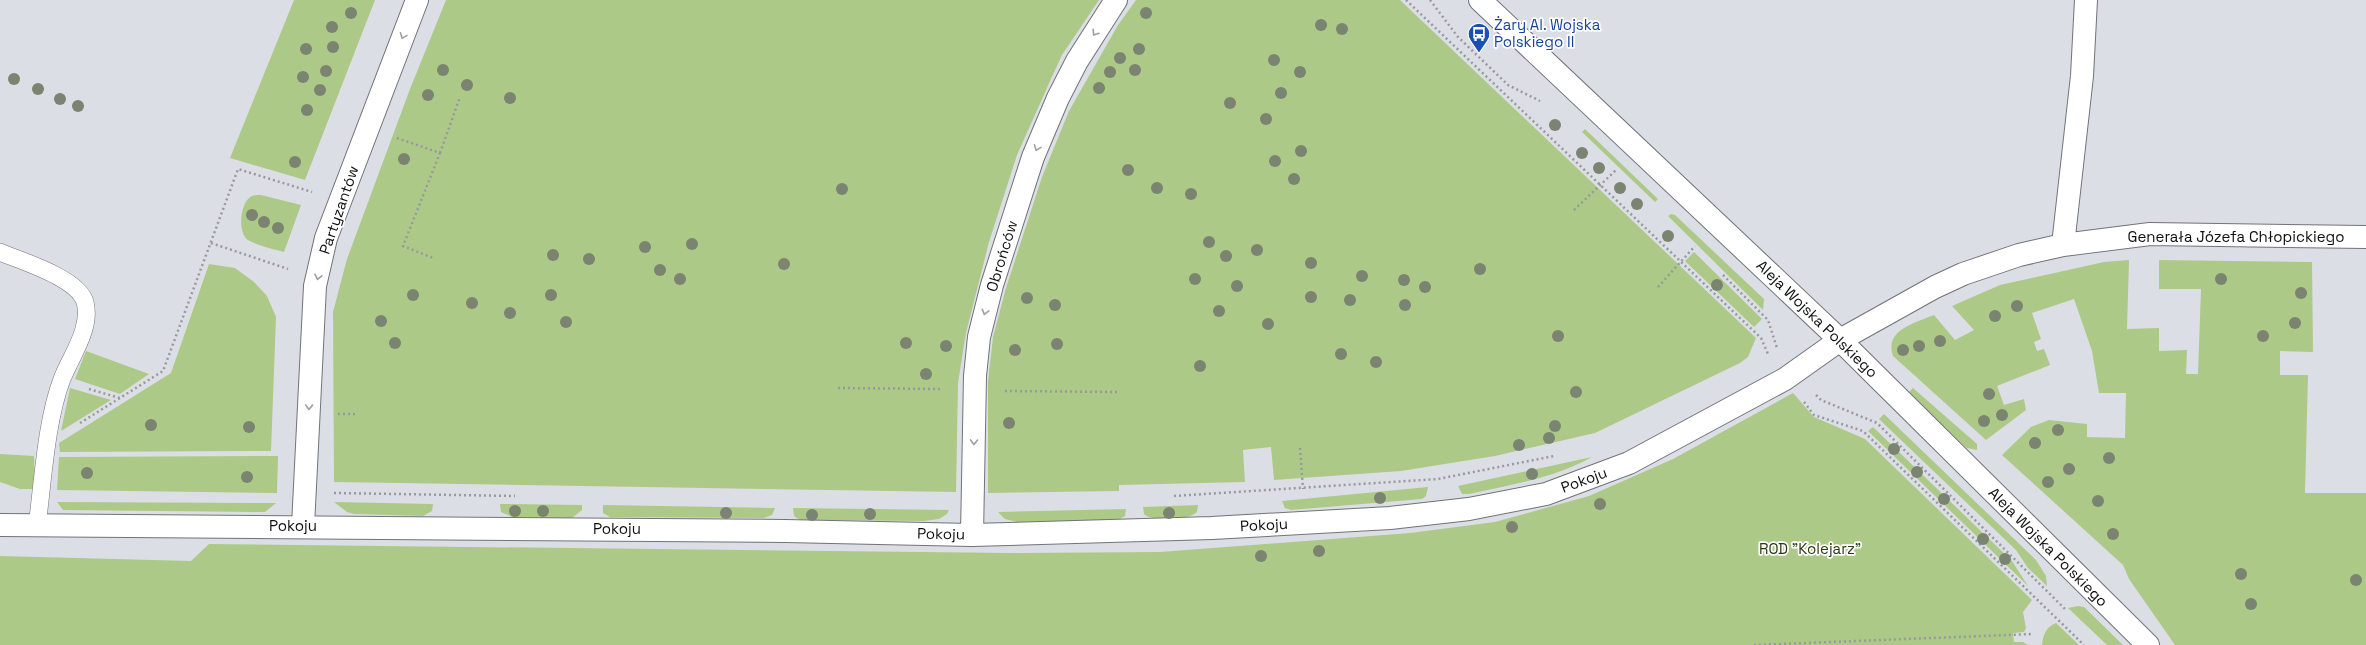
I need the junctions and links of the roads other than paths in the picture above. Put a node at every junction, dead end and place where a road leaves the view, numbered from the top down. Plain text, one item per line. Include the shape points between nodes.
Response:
1 (417, 0) edge
2 (1116, 0) edge
3 (1480, 0) edge
4 (2086, 0) edge
5 (2366, 237) edge
6 (2063, 245) junction
7 (0, 252) edge
8 (1840, 340) junction
9 (0, 525) edge
10 (38, 526) junction
11 (303, 526) junction
12 (972, 535) junction
13 (2148, 645) edge

1 -> 11 street, Partyzantów via 326,238 316,286
2 -> 12 street, Obrońców via 1077,61 1058,98 1033,157 992,285 979,337 975,376
3 - 8 street, Aleja Wojska Polskiego
4 - 6 street via 2082,76
5 - 6 street, Generała Józefa Chłopickiego via 2150,234
6 - 8 street, Generała Józefa Chłopickiego via 2019,255 1963,274 1935,286
7 - 10 lane via 74,286 84,301 85,321 62,380 49,443
8 - 12 street, Pokoju via 1790,375 1663,446 1603,474 1546,494 1469,509 1390,518 1212,528
8 - 13 street, Aleja Wojska Polskiego
9 - 10 street, Pokoju
10 - 11 street, Pokoju
11 - 12 street, Pokoju

